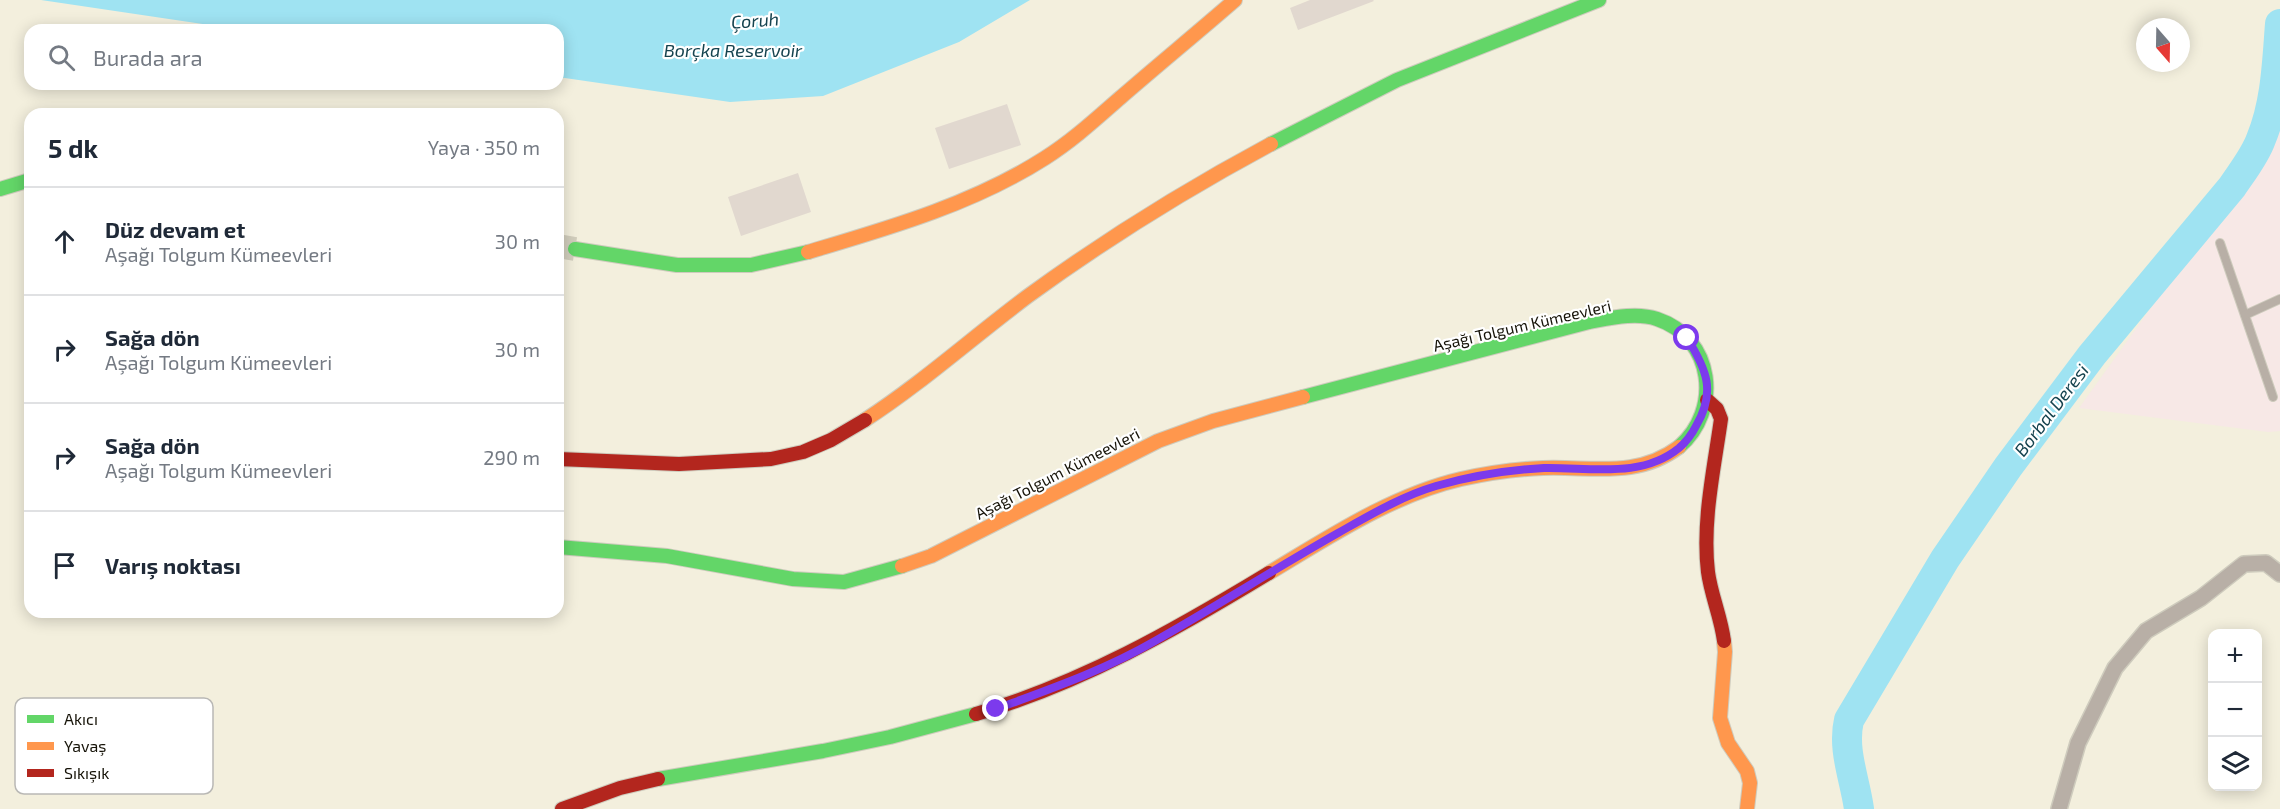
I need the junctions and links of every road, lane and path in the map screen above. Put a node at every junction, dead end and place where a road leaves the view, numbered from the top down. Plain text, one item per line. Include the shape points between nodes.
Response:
1 (1235, 0) edge
2 (1599, 0) edge
3 (24, 182) edge
4 (0, 189) edge
5 (2220, 243) dead end
6 (575, 249) tunnel mouth
7 (2280, 299) edge
8 (2245, 315) junction
9 (2273, 397) dead end
10 (1707, 400) junction
11 (564, 459) edge
12 (564, 547) edge
13 (2280, 574) edge
14 (562, 809) edge
15 (1747, 809) edge
16 (2059, 809) edge

1 - 6 main road via 1047,157 951,205 873,233 750,265 677,265
2 - 11 main road via 1400,79 1288,133 1065,268 888,404 801,453 713,465
3 - 4 main road
5 - 8 lane
7 - 8 lane
8 - 9 lane
10 - 12 main road, Aşağı Tolgum Kümeevleri via 1707,377 1701,360 1687,338 1674,327 1650,317 1603,320 1193,426 931,556 844,582 793,579 667,556
10 - 14 main road, Aşağı Tolgum Kümeevleri via 1682,446 1664,459 1617,470 1544,468 1500,472 1433,487 1360,521 1154,642 996,709 871,742 638,784
10 - 15 main road via 1721,418 1707,551 1724,644 1720,718 1728,743 1747,771
13 - 16 street via 2266,563 2244,564 2201,598 2145,631 2115,668 2078,743

